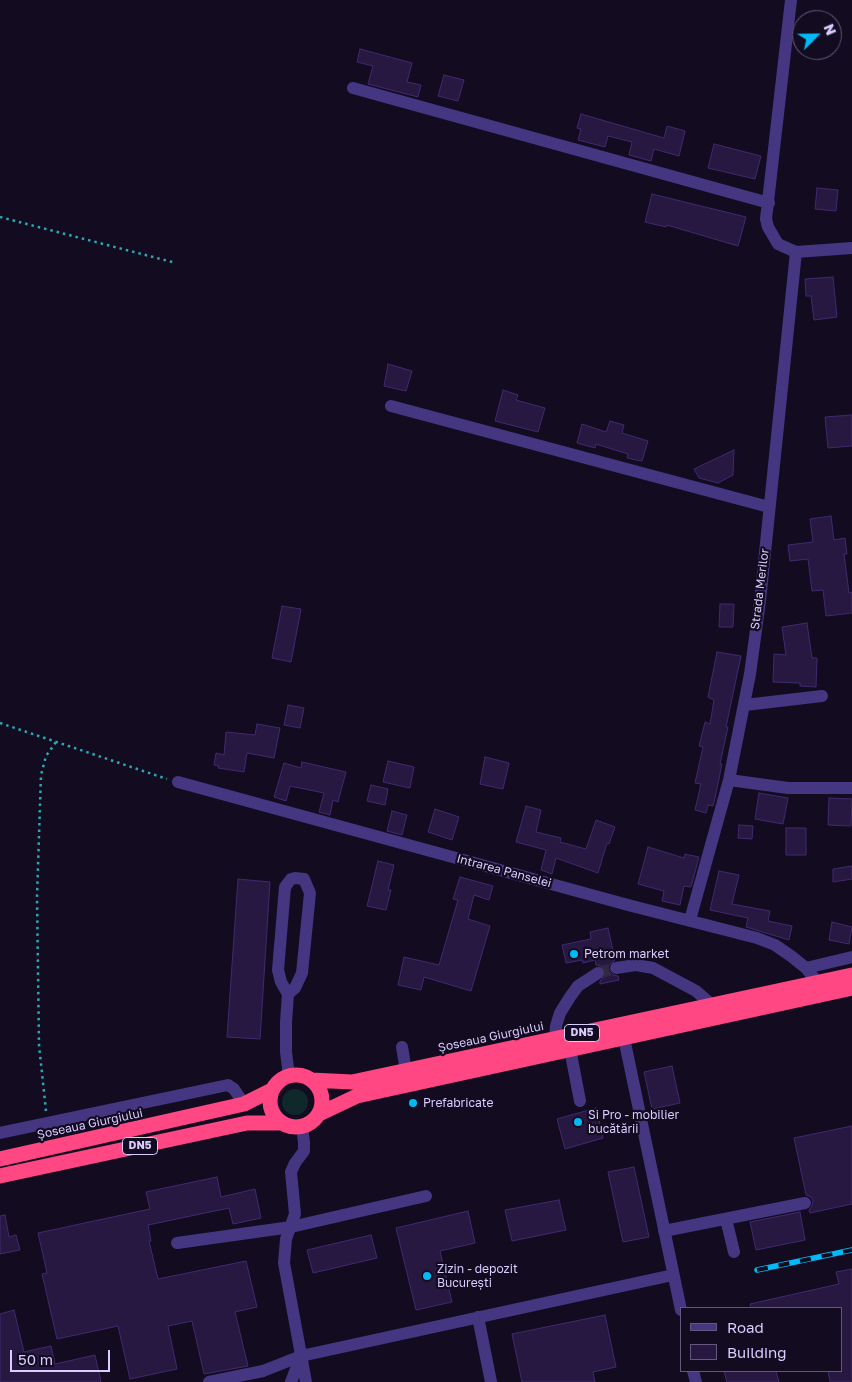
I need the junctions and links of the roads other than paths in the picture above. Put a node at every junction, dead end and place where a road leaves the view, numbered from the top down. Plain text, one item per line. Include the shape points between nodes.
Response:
1 (791, 0) edge
2 (353, 88) dead end
3 (769, 203) junction
4 (852, 248) edge
5 (796, 252) junction
6 (391, 406) dead end
7 (769, 507) junction
8 (822, 696) dead end
9 (745, 705) junction
10 (729, 780) junction
11 (178, 782) road end
12 (852, 788) edge
13 (690, 920) junction
14 (852, 957) edge
15 (616, 968) tunnel mouth
16 (806, 968) junction
17 (598, 972) tunnel mouth
18 (852, 975) edge
19 (818, 983) junction
20 (852, 988) edge
21 (288, 994) junction
22 (712, 1005) junction
23 (624, 1038) junction
24 (556, 1039) junction
25 (402, 1047) dead end
26 (570, 1049) junction
27 (406, 1071) junction
28 (290, 1076) junction
29 (311, 1080) junction
30 (272, 1090) junction
31 (580, 1101) dead end
32 (244, 1104) junction
33 (319, 1114) junction
34 (282, 1123) junction
35 (302, 1127) junction
36 (0, 1133) edge
37 (0, 1159) edge
38 (0, 1176) edge
39 (426, 1196) dead end
40 (806, 1204) dead end
41 (726, 1219) junction
42 (291, 1227) junction
43 (664, 1231) junction
44 (177, 1243) dead end
45 (734, 1252) dead end
46 (673, 1275) junction
47 (680, 1307) edge
48 (478, 1318) junction
49 (301, 1356) junction
50 (209, 1382) edge
51 (291, 1382) edge
52 (306, 1382) edge
53 (491, 1382) edge

1 - 3 street
2 - 3 street
3 - 5 street via 766,219 772,236 778,244
4 - 5 street
5 - 7 street, Strada Merilor
6 - 7 street
7 - 9 street, Strada Merilor
8 - 9 street
9 - 10 street, Strada Merilor
10 - 12 street via 788,788
10 - 13 street, Strada Merilor
11 - 13 street, Intrarea Panselei
13 - 16 street, Intrarea Panselei via 775,945
14 - 16 street
15 - 22 street via 652,968 696,991
16 - 19 street, Intrarea Panselei
17 - 24 street via 578,986 570,997 560,1013
18 - 19 highway, Șoseaua Giurgiului / DN5
19 - 22 highway, Șoseaua Giurgiului / DN5
20 - 23 highway, DN5
21 - 21 street via 302,973 310,892 304,879 295,878 285,887 278,970
21 - 28 street via 286,1052
22 - 24 highway, Șoseaua Giurgiului / DN5
23 - 26 highway, DN5
23 - 43 street
24 - 27 highway, Șoseaua Giurgiului / DN5
25 - 27 street
26 - 31 street
26 - 33 highway, DN5 via 357,1096
27 - 29 highway, Șoseaua Giurgiului / DN5 via 352,1082
28 - 29 highway, Șoseaua Giurgiului / DN5
28 - 30 highway, Șoseaua Giurgiului / DN5 via 278,1082
29 - 33 highway via 320,1092 322,1107
30 - 32 highway, Șoseaua Giurgiului / DN5
30 - 34 highway via 270,1105
32 - 36 street via 228,1085
32 - 37 highway, Șoseaua Giurgiului / DN5
33 - 35 highway, DN5 via 312,1123
34 - 35 highway, DN5
34 - 38 highway, DN5 via 247,1123
35 - 42 street via 304,1151 292,1172 295,1214
39 - 42 street
40 - 41 street
41 - 43 street
41 - 45 street
42 - 44 street
42 - 49 street via 286,1239 284,1263
43 - 46 street
46 - 47 street
46 - 48 street
48 - 49 street
48 - 53 street
49 - 50 street via 262,1371
49 - 51 street
49 - 52 street

